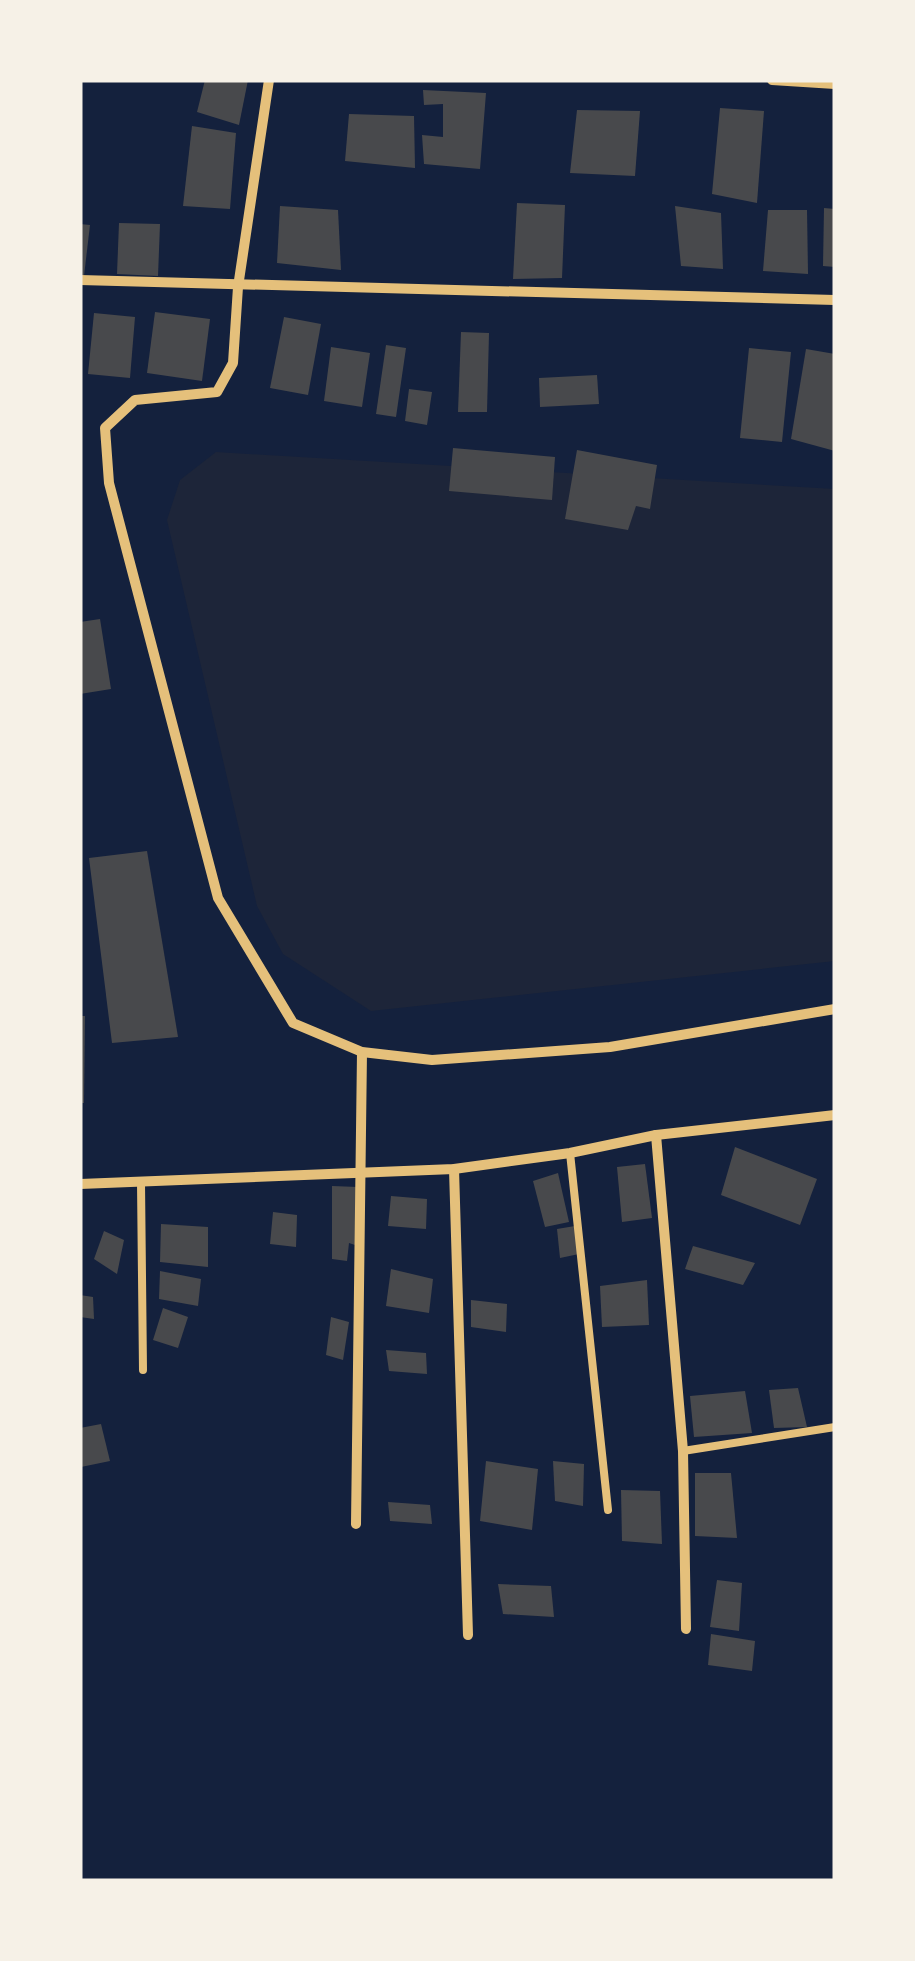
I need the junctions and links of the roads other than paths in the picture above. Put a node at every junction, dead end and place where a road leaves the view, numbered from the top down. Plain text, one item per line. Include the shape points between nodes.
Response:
1 (269, 80) edge
2 (772, 80) edge
3 (835, 84) edge
4 (80, 280) edge
5 (238, 287) junction
6 (835, 300) edge
7 (835, 1009) edge
8 (362, 1052) junction
9 (835, 1115) edge
10 (656, 1135) junction
11 (570, 1153) junction
12 (454, 1169) junction
13 (362, 1174) junction
14 (141, 1183) junction
15 (80, 1184) edge
16 (143, 1370) dead end
17 (835, 1427) edge
18 (683, 1451) junction
19 (608, 1510) dead end
20 (356, 1524) dead end
21 (686, 1629) dead end
22 (468, 1635) dead end

1 - 5 street
2 - 3 street
4 - 5 street
5 - 6 street
5 - 8 street via 233,364 218,392 135,400 105,428 109,483 218,898 294,1024
7 - 8 street via 610,1046 432,1060
8 - 13 street
9 - 10 street
10 - 11 street
10 - 18 street
11 - 12 street
11 - 19 lane
12 - 13 street
12 - 22 street
13 - 14 street
13 - 20 street
14 - 15 street
14 - 16 lane
17 - 18 lane
18 - 21 street

